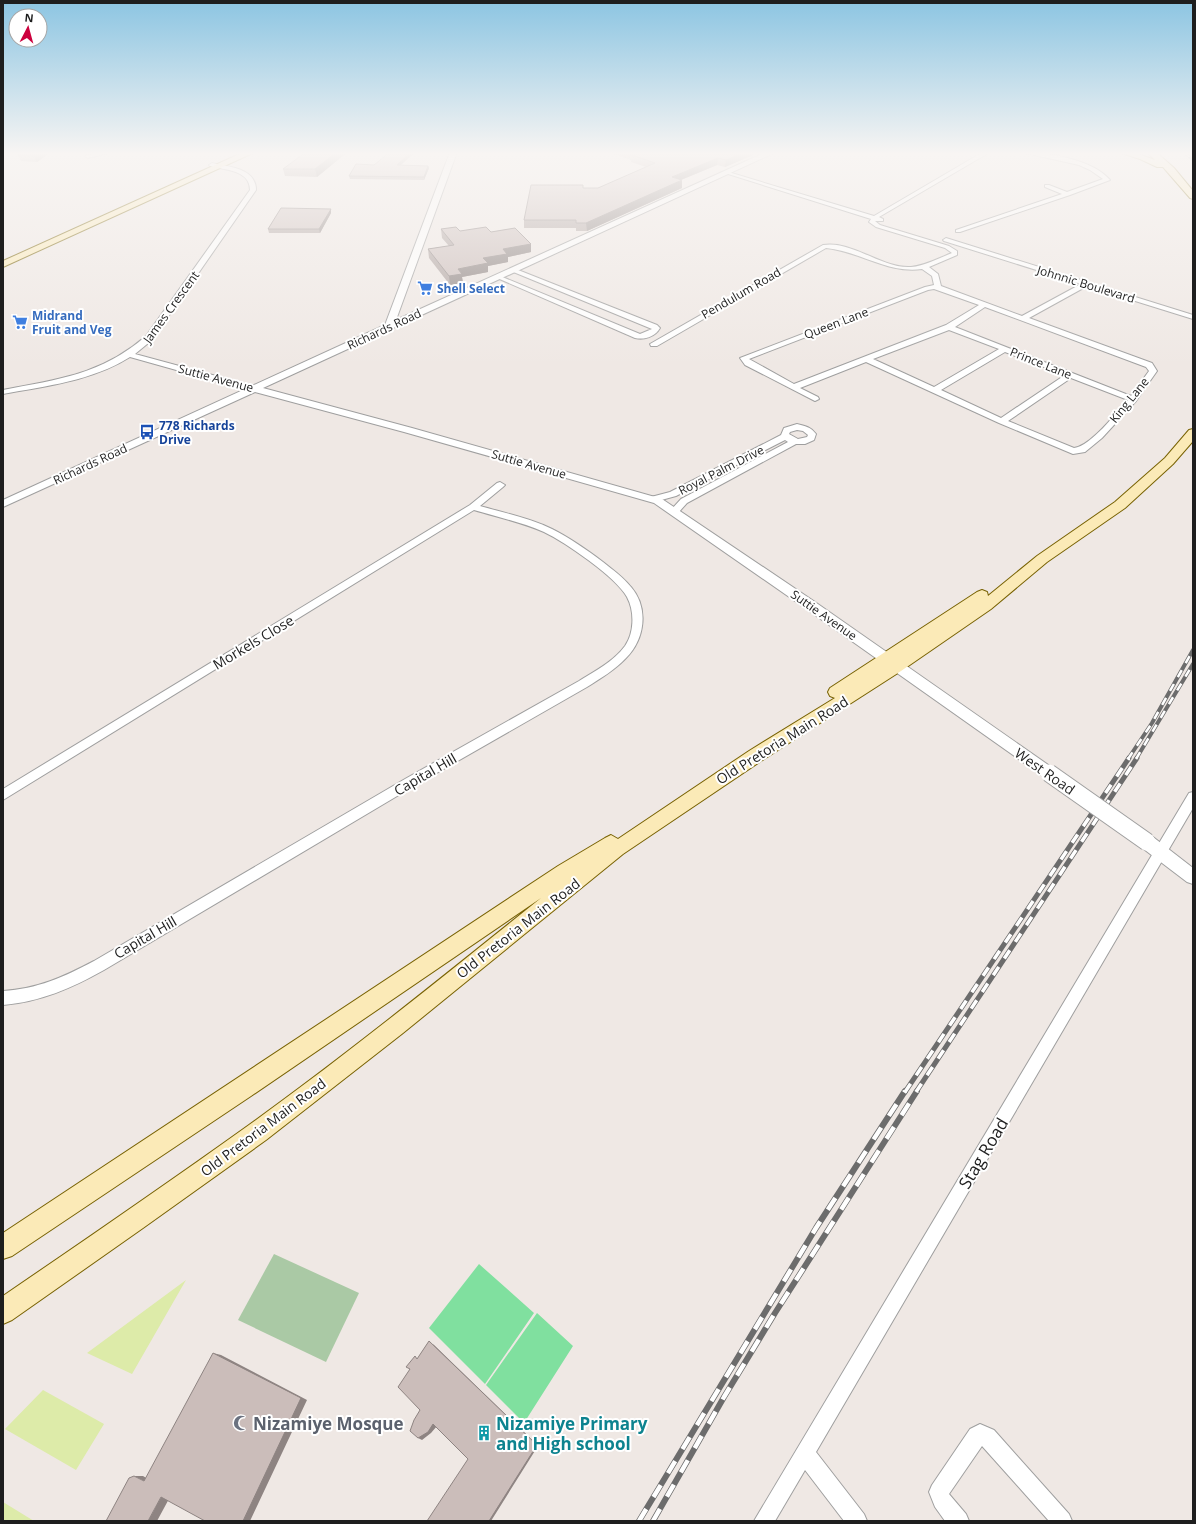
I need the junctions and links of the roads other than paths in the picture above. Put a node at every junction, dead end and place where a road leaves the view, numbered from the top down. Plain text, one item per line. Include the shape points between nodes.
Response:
1 (82, 223) edge
2 (92, 223) edge
3 (230, 223) edge
4 (427, 223) edge
5 (615, 223) edge
6 (872, 223) edge
7 (890, 223) edge
8 (981, 223) edge
9 (958, 231) dead end
10 (3, 257) edge
11 (3, 264) edge
12 (916, 268) junction
13 (513, 270) junction
14 (498, 277) junction
15 (1086, 284) junction
16 (935, 287) junction
17 (985, 304) junction
18 (1193, 317) edge
19 (1023, 318) junction
20 (389, 326) junction
21 (949, 327) junction
22 (654, 344) dead end
23 (1004, 349) junction
24 (131, 355) junction
25 (867, 359) junction
26 (1070, 375) junction
27 (794, 388) junction
28 (254, 389) junction
29 (935, 390) junction
30 (3, 392) edge
31 (815, 399) dead end
32 (1133, 399) junction
33 (1002, 421) junction
34 (1193, 433) edge
35 (786, 436) junction
36 (795, 441) junction
37 (716, 472) junction
38 (727, 479) junction
39 (500, 485) dead end
40 (654, 499) junction
41 (3, 504) edge
42 (473, 507) junction
43 (675, 511) junction
44 (891, 663) junction
45 (3, 795) edge
46 (1193, 797) edge
47 (1160, 852) junction
48 (1193, 877) edge
49 (3, 998) edge
50 (3, 1247) edge
51 (3, 1311) edge
52 (805, 1453) junction
53 (764, 1521) edge
54 (857, 1521) edge
55 (959, 1521) edge
56 (1062, 1521) edge

1 - 10 main road
2 - 11 main road
3 - 24 street, James Crescent via 154,333
4 - 20 street
5 - 13 street, Richards Road
6 - 12 street via 947,247 955,252
7 - 15 street, Johnnic Boulevard
8 - 9 street
12 - 16 street via 929,278
12 - 22 street, Pendulum Road via 897,267 838,247 820,248
13 - 14 street, Richards Road
13 - 14 street via 656,328 643,336 638,336
14 - 20 street, Richards Road
15 - 18 street, Johnnic Boulevard
15 - 19 street
16 - 17 street
16 - 27 street, Queen Lane via 744,358 748,363
17 - 19 street, King Lane
17 - 21 street
19 - 32 street, King Lane via 1151,367 1152,371
20 - 28 street, Richards Road
21 - 23 street, Prince Lane
21 - 25 street
23 - 26 street, Prince Lane
23 - 29 street
24 - 28 street, Suttie Avenue
24 - 30 street, James Crescent via 83,376
25 - 27 street
25 - 29 street, King Lane
26 - 32 street, Prince Lane
26 - 33 street
27 - 31 street
28 - 40 street, Suttie Avenue
28 - 41 street, Richards Road
29 - 33 street, King Lane
32 - 33 street, King Lane via 1099,436 1078,451 1067,450
34 - 44 main road, Old Pretoria Main Road via 1169,461 1114,509 1042,559 986,606
35 - 36 street
35 - 36 street, Royal Palm Drive via 787,430 795,428 804,428 812,434 807,441
35 - 37 street, Royal Palm Drive
36 - 38 street, Royal Palm Drive
37 - 38 street
37 - 40 street, Royal Palm Drive via 673,494
38 - 43 street, Royal Palm Drive via 682,503
39 - 42 street, Morkels Close
40 - 43 street, Suttie Avenue
42 - 45 street, Morkels Close
42 - 49 street, Capital Hill via 548,531 610,572 625,586 632,595 638,618 633,642 625,654 584,684 361,810 63,984 40,993
43 - 44 street, Suttie Avenue
44 - 47 street, West Road, bridge
44 - 50 main road, Old Pretoria Main Road via 781,728
44 - 51 main road, Old Pretoria Main Road via 617,849 396,1026 258,1132
46 - 47 street, Stag Road
47 - 48 street, West Road
47 - 52 street, Stag Road
52 - 53 street, Stag Road
52 - 54 street
55 - 56 street via 943,1503 939,1492 980,1434 987,1437

